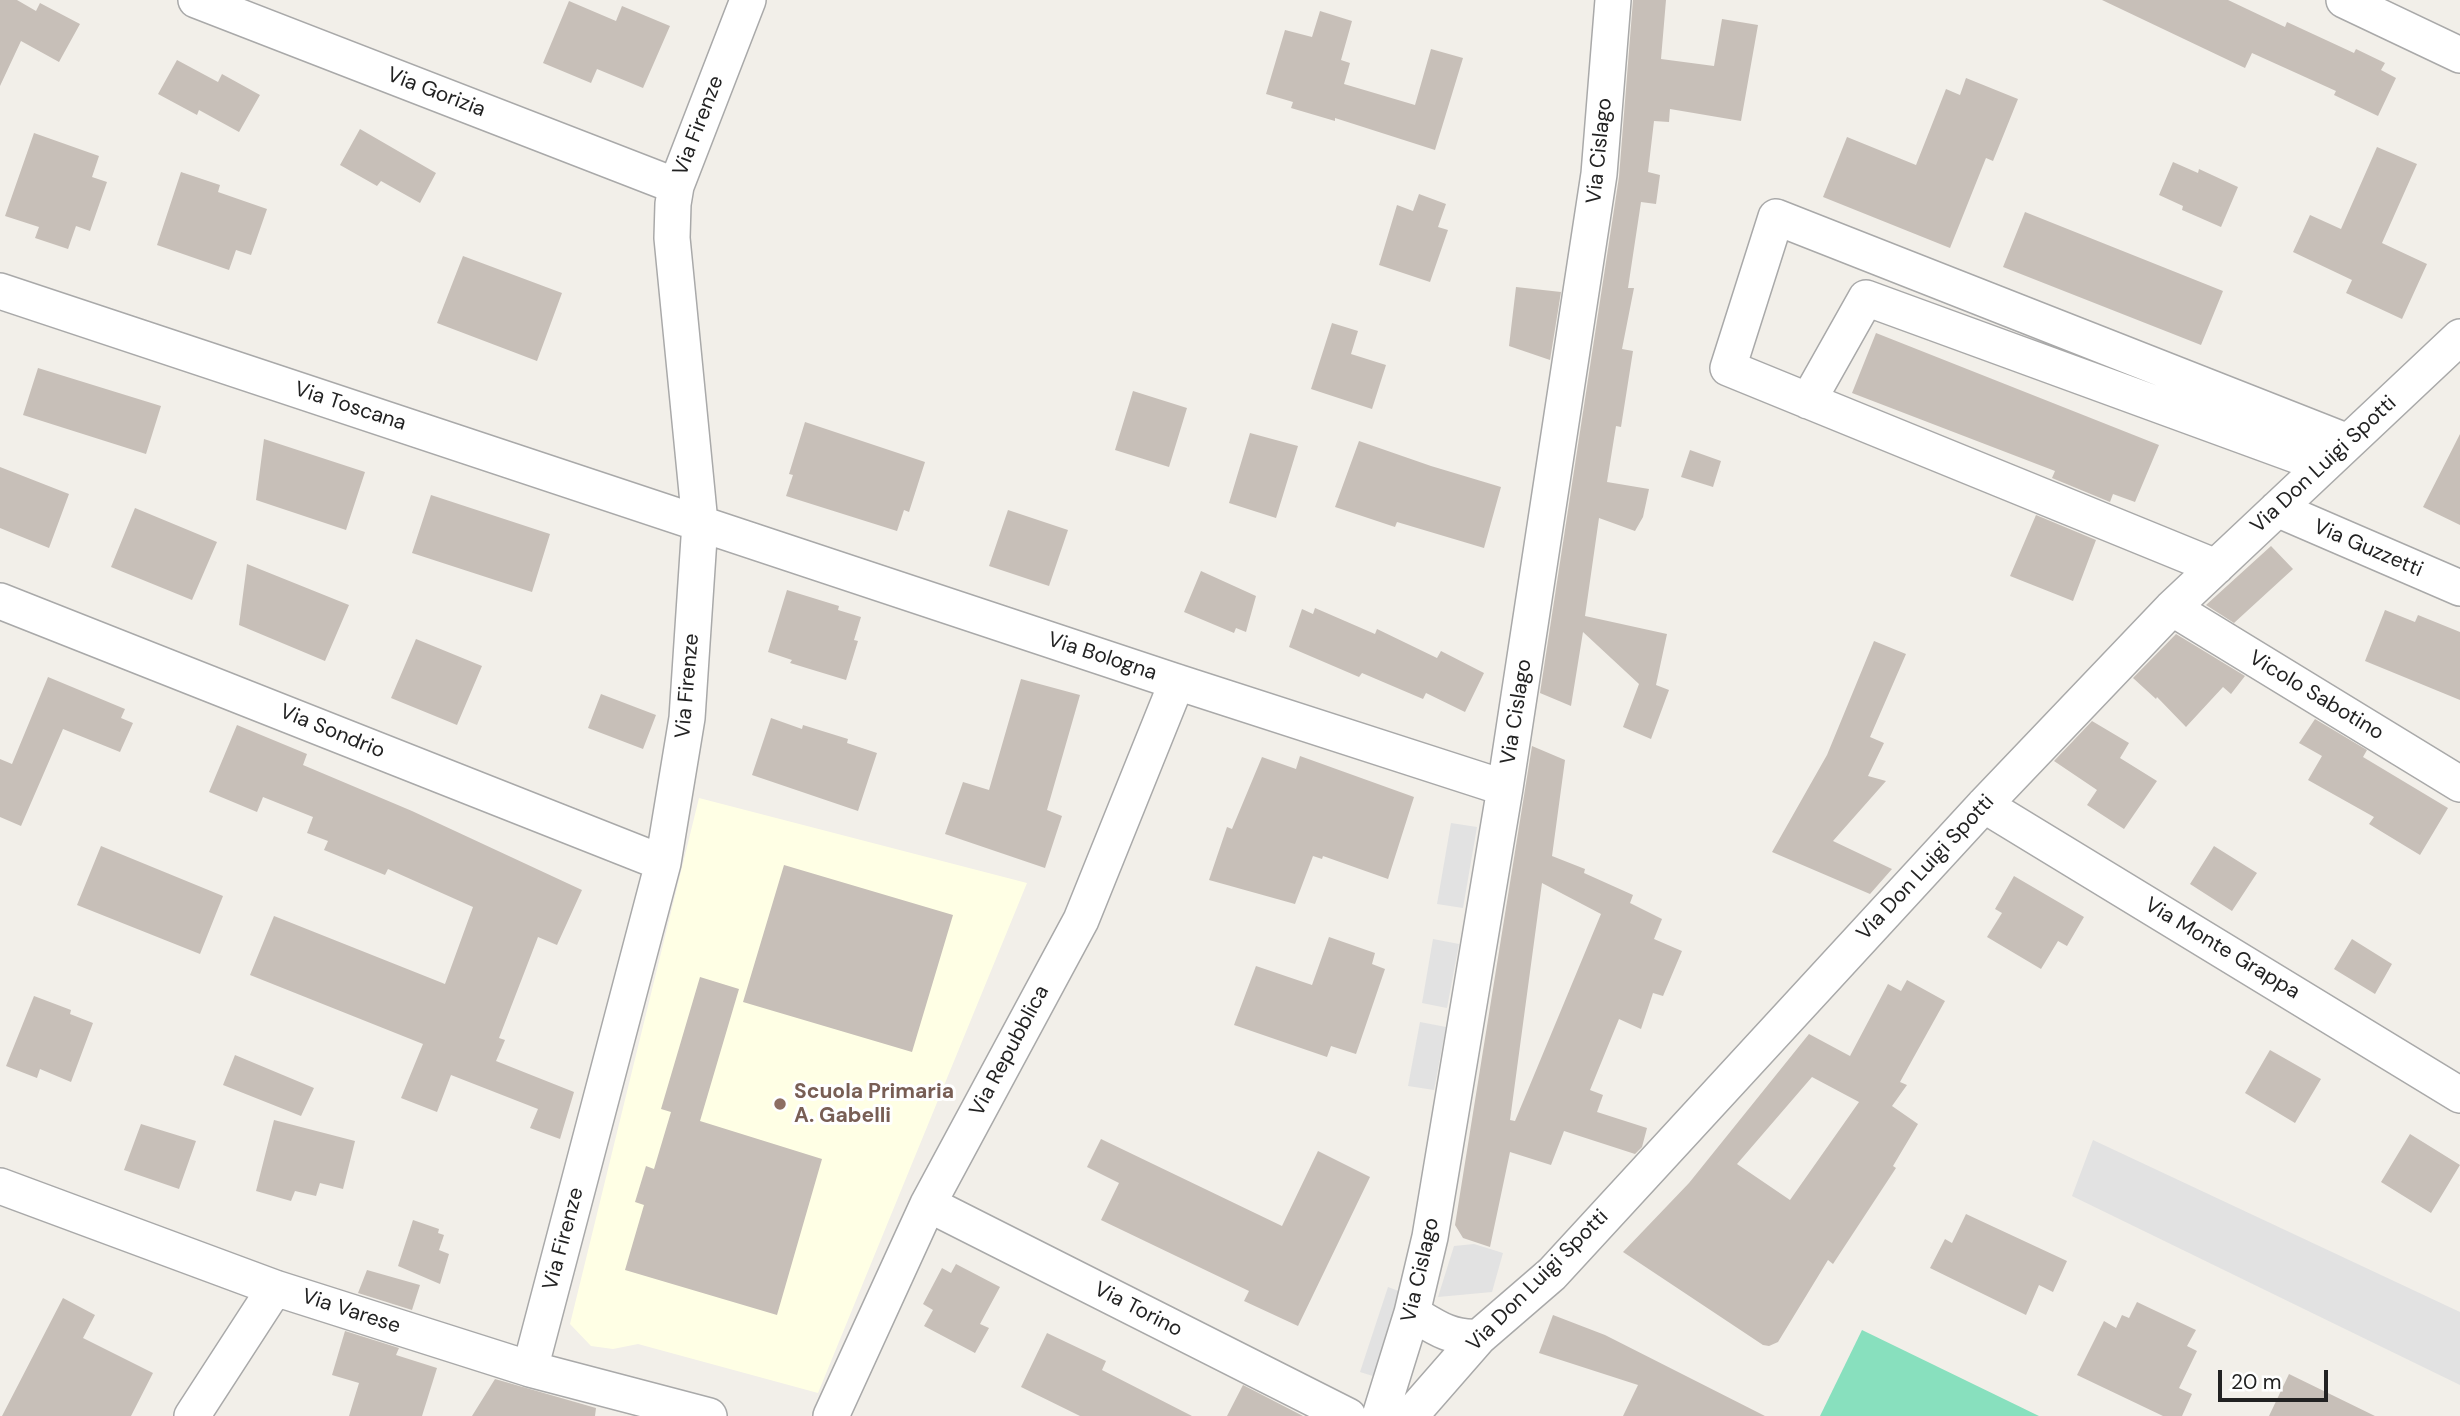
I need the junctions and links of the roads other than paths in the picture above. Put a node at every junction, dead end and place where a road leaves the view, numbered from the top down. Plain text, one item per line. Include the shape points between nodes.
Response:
1 (196, 0) edge
2 (748, 0) edge
3 (1613, 0) edge
4 (2344, 0) edge
5 (2460, 55) edge
6 (676, 186) junction
7 (0, 292) edge
8 (2460, 337) edge
9 (1808, 401) junction
10 (2348, 442) junction
11 (2323, 465) junction
12 (2277, 509) junction
13 (700, 523) junction
14 (2216, 567) junction
15 (2460, 588) edge
16 (0, 601) edge
17 (2172, 608) junction
18 (1178, 682) junction
19 (2460, 784) edge
20 (1505, 788) junction
21 (1984, 805) junction
22 (663, 863) junction
23 (2460, 1095) edge
24 (0, 1186) edge
25 (928, 1204) junction
26 (275, 1288) junction
27 (1412, 1313) junction
28 (1479, 1337) junction
29 (530, 1369) junction
30 (192, 1416) edge
31 (709, 1416) edge
32 (831, 1416) edge
33 (1348, 1416) edge
34 (1380, 1416) edge
35 (1410, 1416) edge

1 - 6 street, Via Gorizia
2 - 6 street, Via Firenze
3 - 20 street, Via Cislago via 1600,174
4 - 5 street
6 - 13 street, Via Firenze via 672,238
7 - 13 street, Via Toscana
8 - 10 street, Via Don Luigi Spotti
9 - 10 street via 1728,368 1776,217
9 - 11 street via 1866,298
9 - 14 street
10 - 11 street, Via Don Luigi Spotti
11 - 12 street, Via Don Luigi Spotti
12 - 14 street, Via Don Luigi Spotti
12 - 15 street, Via Guzzetti
13 - 18 street, Via Bologna
13 - 22 street, Via Firenze via 687,718
14 - 17 street, Via Don Luigi Spotti
16 - 22 street, Via Sondrio
17 - 19 street, Vicolo Sabotino
17 - 21 street, Via Don Luigi Spotti
18 - 20 street, Via Bologna
18 - 25 street, Via Repubblica via 1081,920
20 - 27 street, Via Cislago via 1435,1212
21 - 23 street, Via Monte Grappa
21 - 28 street, Via Don Luigi Spotti via 1552,1274
22 - 29 street, Via Firenze
24 - 26 street, Via Varese
25 - 32 street, Via Repubblica
25 - 33 street, Via Torino
26 - 29 street, Via Varese
26 - 30 street
27 - 28 street via 1448,1334 1462,1339
27 - 34 street, Via Cislago
28 - 35 street, Via Don Luigi Spotti
29 - 31 street, Via Varese

